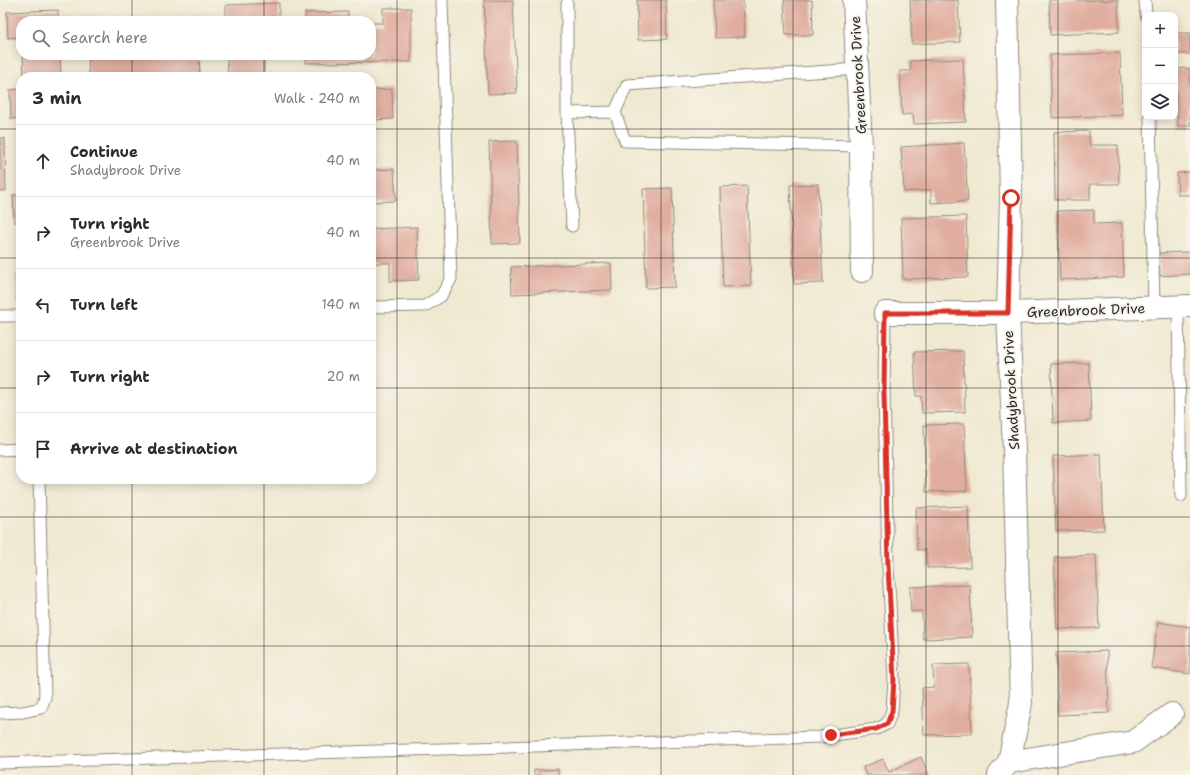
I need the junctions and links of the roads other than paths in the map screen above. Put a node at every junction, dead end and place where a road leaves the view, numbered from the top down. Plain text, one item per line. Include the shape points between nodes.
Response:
1 (442, 0) edge
2 (854, 0) edge
3 (1007, 0) edge
4 (1145, 0) edge
5 (568, 4) dead end
6 (1146, 12) edge
7 (857, 69) junction
8 (615, 112) junction
9 (567, 113) junction
10 (1150, 120) edge
11 (861, 146) junction
12 (572, 226) dead end
13 (862, 271) dead end
14 (1184, 306) edge
15 (376, 307) edge
16 (1154, 307) junction
17 (885, 313) joint
18 (1008, 313) junction
19 (0, 316) edge
20 (16, 316) edge
21 (16, 449) edge
22 (0, 450) edge
23 (38, 484) edge
24 (1181, 496) dead end
25 (0, 713) edge
26 (1172, 714) dead end
27 (0, 763) edge
28 (1004, 768) edge

1 - 15 lane via 451,279 441,296 425,306
2 - 7 street, Greenbrook Drive
3 - 18 street, Shadybrook Drive via 1011,198
4 - 6 lane
5 - 9 lane
7 - 8 lane via 626,85
7 - 11 street, Greenbrook Drive
8 - 9 lane
8 - 11 lane via 625,141
9 - 12 lane
10 - 16 lane
11 - 13 street, Greenbrook Drive
14 - 16 street, Greenbrook Drive
14 - 24 lane
16 - 18 street, Greenbrook Drive
17 - 18 street, Greenbrook Drive
17 - 27 lane via 888,558 894,680 892,711 887,724 876,729 820,737
18 - 28 street, Shadybrook Drive via 1021,703
19 - 20 lane
21 - 22 lane
23 - 25 lane via 45,697 41,708
26 - 28 street via 1133,742

